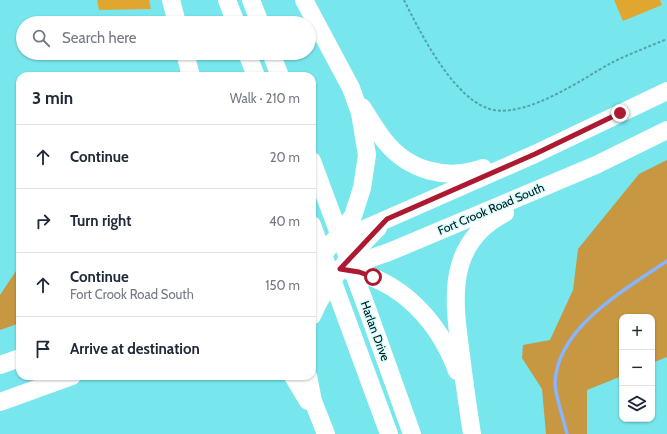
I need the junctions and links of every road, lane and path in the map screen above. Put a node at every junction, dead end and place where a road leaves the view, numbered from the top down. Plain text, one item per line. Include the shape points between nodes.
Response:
1 (171, 0) edge
2 (227, 0) edge
3 (251, 0) edge
4 (304, 0) edge
5 (404, 0) edge
6 (175, 16) edge
7 (233, 16) edge
8 (257, 16) edge
9 (312, 16) edge
10 (316, 23) edge
11 (667, 39) edge
12 (187, 60) edge
13 (250, 60) edge
14 (274, 60) edge
15 (190, 72) edge
16 (254, 72) edge
17 (278, 72) edge
18 (350, 88) junction
19 (667, 91) edge
20 (667, 130) edge
21 (572, 136) junction
22 (596, 165) junction
23 (316, 171) edge
24 (387, 219) junction
25 (316, 236) edge
26 (316, 241) edge
27 (413, 242) junction
28 (331, 245) junction
29 (358, 248) junction
30 (316, 263) edge
31 (316, 267) edge
32 (340, 269) junction
33 (316, 308) edge
34 (16, 359) edge
35 (0, 365) edge
36 (61, 380) edge
37 (295, 380) edge
38 (309, 380) edge
39 (0, 402) edge
40 (468, 410) junction
41 (324, 429) edge
42 (389, 434) edge
43 (412, 434) edge
44 (472, 434) edge

1 - 6 main road
2 - 7 main road
3 - 8 main road
4 - 9 main road
5 - 11 path via 422,38 445,71 472,98 493,110 508,111 526,107 624,57
10 - 18 main road
12 - 15 main road
13 - 16 main road
14 - 17 main road
18 - 21 main road via 384,140 396,153 420,168 442,174 474,172
18 - 28 main road via 360,113 365,137 366,172 352,216
19 - 21 main road
20 - 22 main road, Fort Crook Road South
21 - 24 main road
22 - 27 main road, Fort Crook Road South
22 - 40 main road via 489,222 473,237 466,248 458,269 455,297
23 - 43 main road, Harlan Drive
24 - 28 main road
24 - 29 main road
25 - 42 main road, Harlan Drive
26 - 28 main road
27 - 29 main road via 386,247
27 - 32 main road, Fort Crook Road South
28 - 29 main road
28 - 30 main road
29 - 32 main road
31 - 32 main road
32 - 33 main road via 327,286
32 - 40 main road via 359,272 386,283 422,311 433,324 453,359
34 - 35 main road
36 - 39 main road
37 - 41 main road
38 - 41 main road via 313,401
40 - 44 main road

